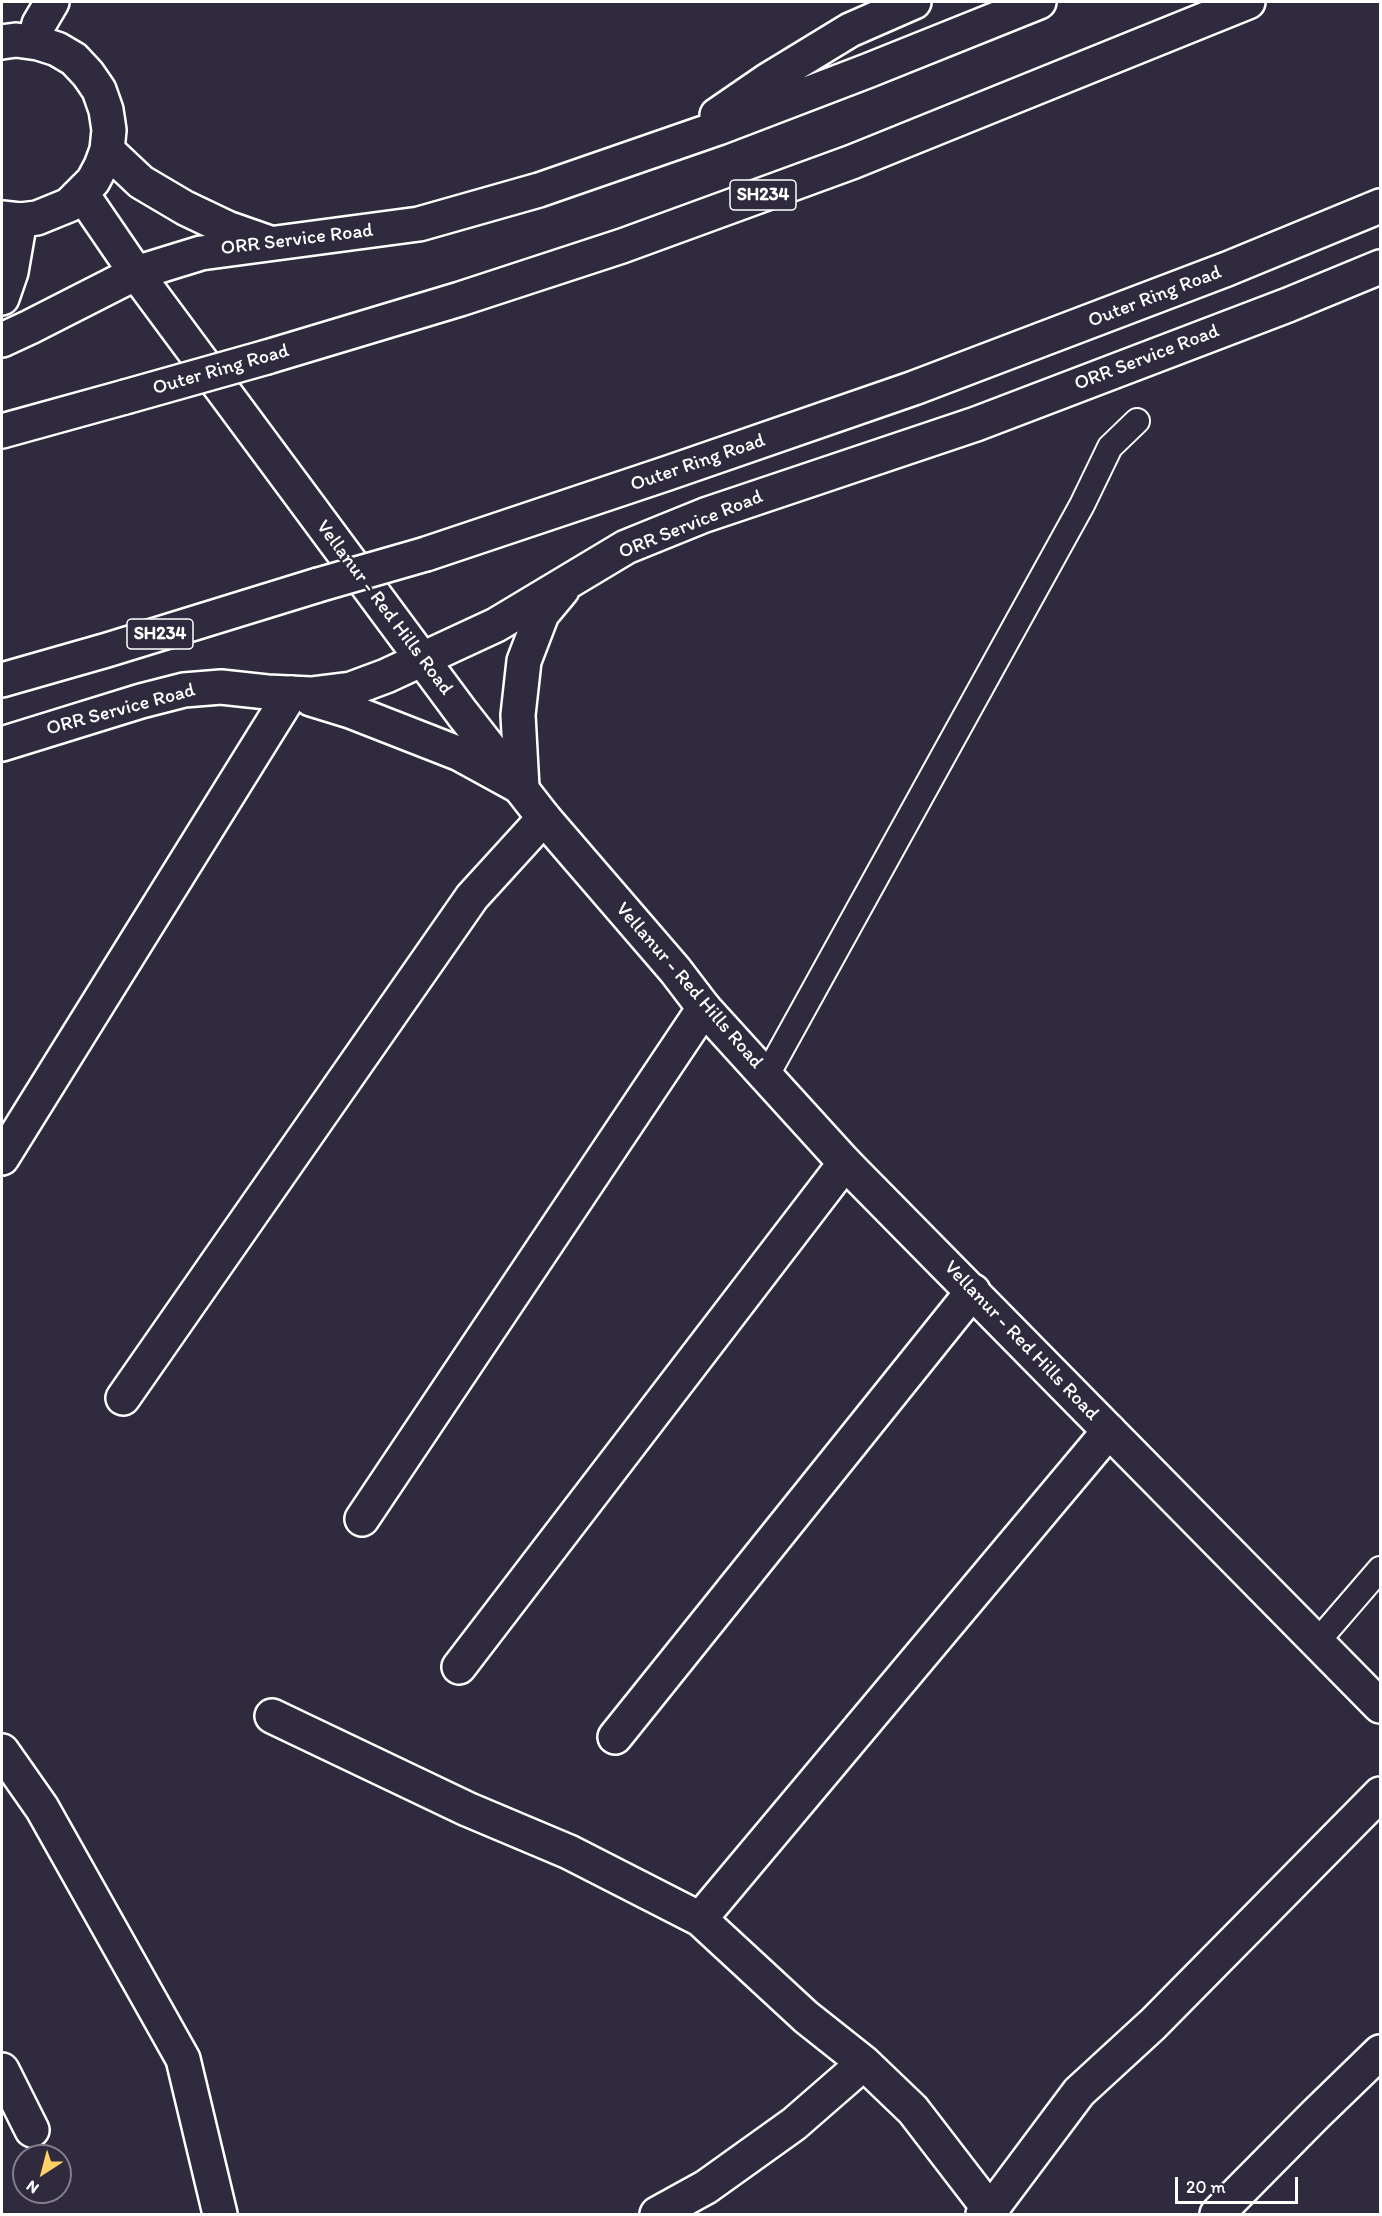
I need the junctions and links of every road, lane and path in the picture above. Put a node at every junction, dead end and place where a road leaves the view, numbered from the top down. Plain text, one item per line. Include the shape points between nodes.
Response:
1 (52, 2) edge
2 (914, 2) edge
3 (1039, 2) edge
4 (1248, 2) edge
5 (2, 42) edge
6 (34, 42) junction
7 (678, 142) junction
8 (107, 150) junction
9 (82, 194) junction
10 (1380, 206) edge
11 (11, 219) edge
12 (271, 244) junction
13 (1380, 267) edge
14 (136, 273) junction
15 (2, 298) edge
16 (2, 340) edge
17 (1137, 421) dead end
18 (2, 431) edge
19 (569, 582) junction
20 (422, 658) junction
21 (2, 680) edge
22 (291, 693) junction
23 (2, 744) edge
24 (522, 788) junction
25 (544, 818) junction
26 (704, 1008) junction
27 (767, 1075) junction
28 (2, 1158) edge
29 (845, 1162) junction
30 (973, 1291) junction
31 (123, 1398) dead end
32 (1109, 1431) junction
33 (362, 1519) dead end
34 (1380, 1569) edge
35 (1317, 1642) junction
36 (459, 1667) dead end
37 (1380, 1706) edge
38 (272, 1716) dead end
39 (615, 1737) dead end
40 (2, 1751) edge
41 (1380, 1794) edge
42 (700, 1919) junction
43 (1380, 2052) edge
44 (864, 2063) junction
45 (2, 2070) edge
46 (32, 2130) dead end
47 (988, 2213) edge
48 (220, 2214) edge
49 (657, 2214) edge
50 (1217, 2214) edge

1 - 6 main road
2 - 7 main road via 850,30
3 - 7 main road, ORR Service Road
4 - 18 main road, Outer Ring Road / SH234, bridge via 852,162 677,226 460,299
5 - 6 main road
6 - 8 main road via 74,59 99,90 109,130
7 - 12 main road, ORR Service Road via 539,190 418,224
8 - 9 main road via 93,181
8 - 12 main road via 141,182 185,208
9 - 11 main road via 53,213
9 - 14 main road, Vellanur - Red Hills Road
10 - 21 main road, Outer Ring Road / SH234, bridge via 1227,269 914,388 668,473 426,554
11 - 15 main road via 11,272
12 - 14 main road, ORR Service Road via 201,253
13 - 19 main road, ORR Service Road via 976,424 705,515 626,547
14 - 16 main road, ORR Service Road
14 - 20 main road, Vellanur - Red Hills Road
17 - 27 lane via 1110,447 1082,505
19 - 20 main road, ORR Service Road via 496,625
19 - 24 main road via 542,614 524,661 518,715
20 - 22 main road, ORR Service Road via 351,689
20 - 24 main road, Vellanur - Red Hills Road
22 - 23 main road, ORR Service Road via 221,687 184,690
22 - 24 main road via 350,711 460,754
22 - 28 main road
24 - 25 main road, Vellanur - Red Hills Road
25 - 26 main road, Vellanur - Red Hills Road
25 - 31 main road via 472,897
26 - 27 main road, Vellanur - Red Hills Road
26 - 33 main road
27 - 29 main road, Vellanur - Red Hills Road
29 - 30 main road, Vellanur - Red Hills Road
29 - 36 main road
30 - 32 main road, Vellanur - Red Hills Road
30 - 39 main road
32 - 35 main road, Vellanur - Red Hills Road
32 - 42 main road
34 - 35 lane
35 - 37 main road, Vellanur - Red Hills Road
38 - 42 main road via 467,1809 570,1852
40 - 48 main road via 42,1808 183,2059
41 - 47 main road via 1153,2024 1079,2092
42 - 44 main road via 806,2017
43 - 50 main road
44 - 47 main road via 913,2110
44 - 49 main road via 794,2124 706,2187
45 - 46 main road

